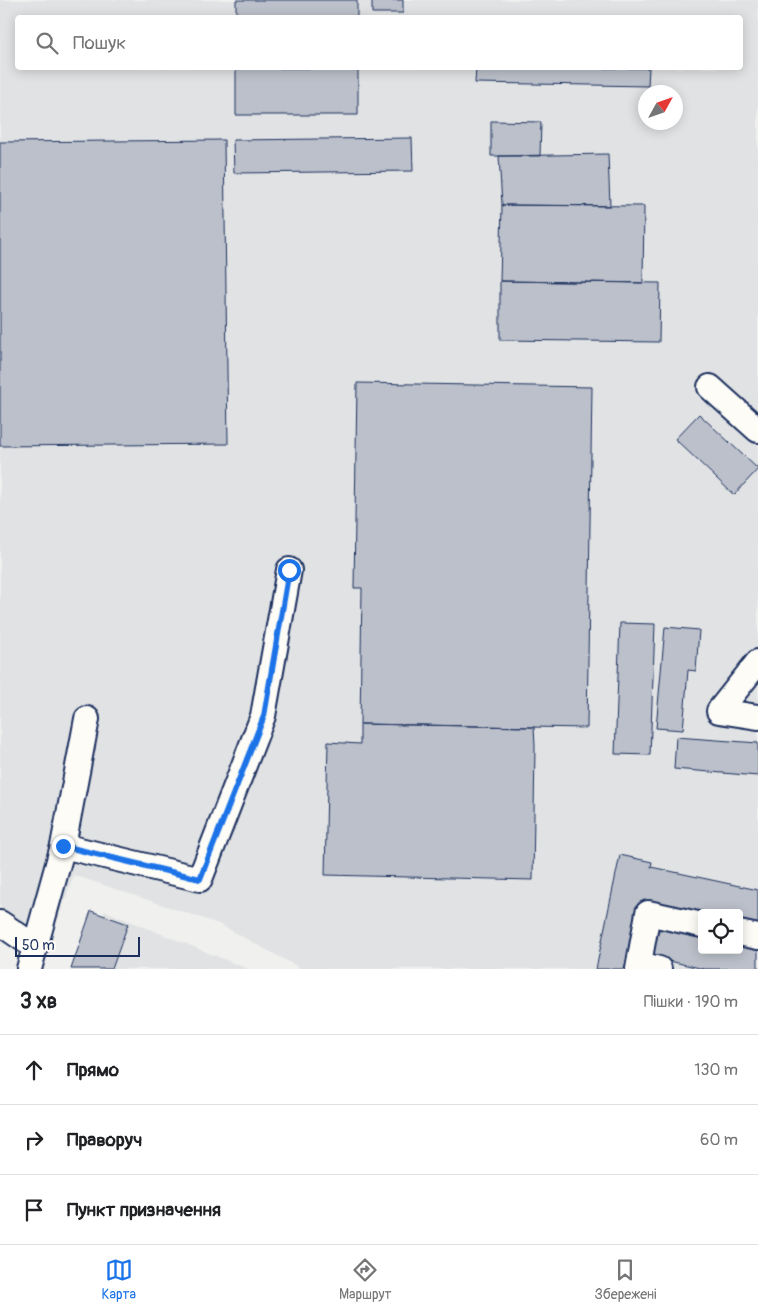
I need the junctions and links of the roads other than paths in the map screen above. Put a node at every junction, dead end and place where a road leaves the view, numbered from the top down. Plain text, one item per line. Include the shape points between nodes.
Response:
1 (710, 387) dead end
2 (758, 430) edge
3 (289, 570) dead end
4 (758, 662) edge
5 (758, 717) edge
6 (87, 719) dead end
7 (63, 846) junction
8 (0, 923) edge
9 (698, 924) edge
10 (743, 934) edge
11 (758, 937) edge
12 (32, 958) edge
13 (645, 967) edge

1 - 2 street
3 - 7 street via 264,716 200,879
4 - 5 street via 719,711
6 - 7 street
7 - 12 street
8 - 12 street
9 - 13 street via 648,913
10 - 11 street

